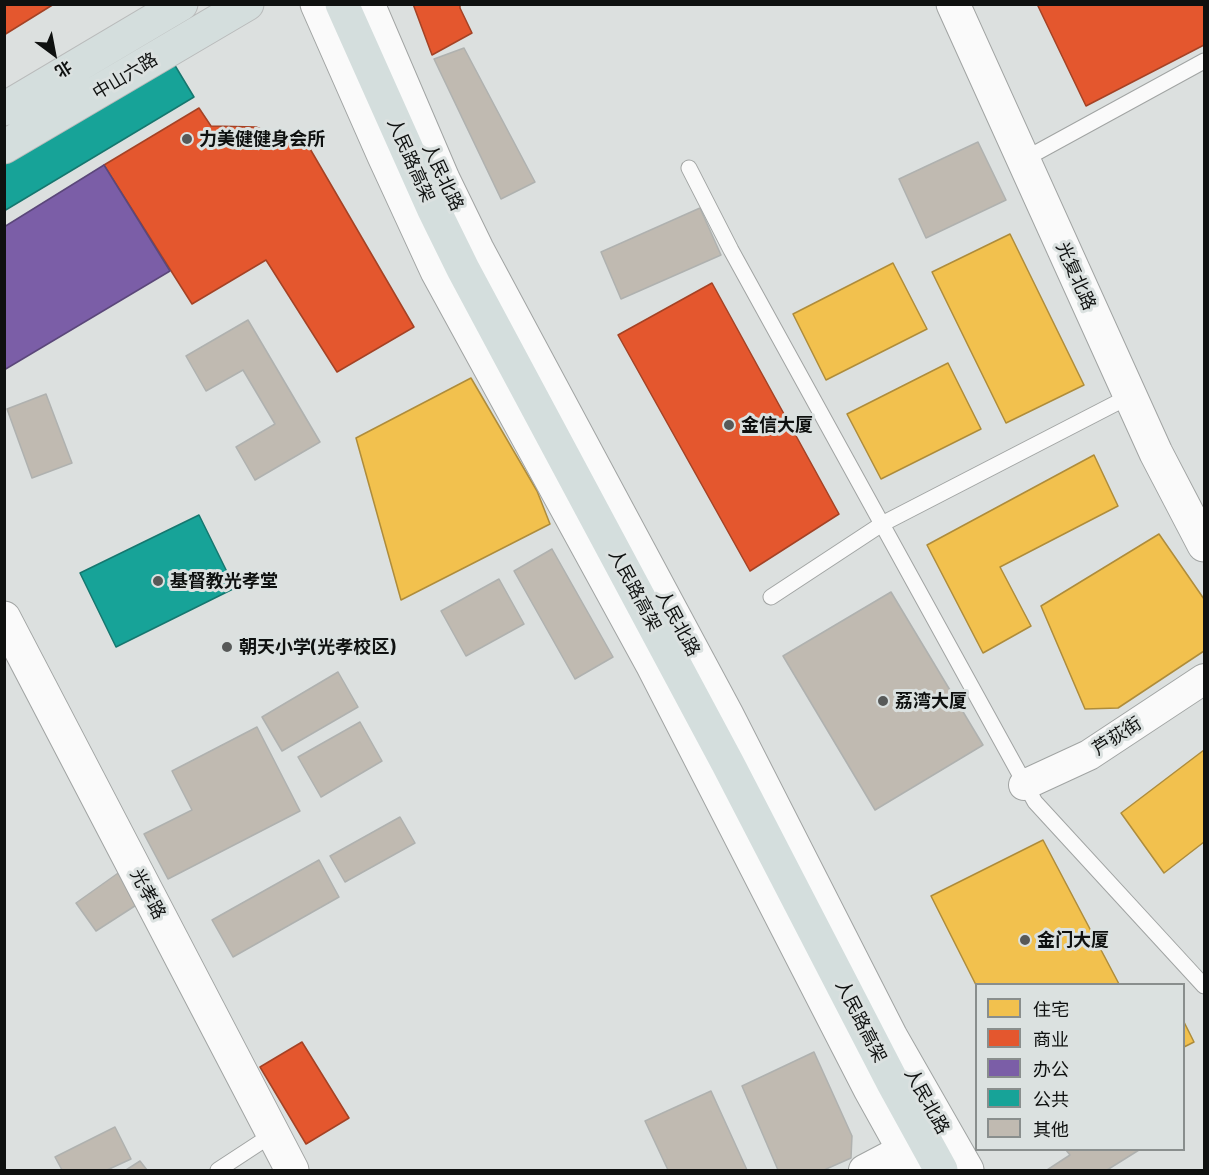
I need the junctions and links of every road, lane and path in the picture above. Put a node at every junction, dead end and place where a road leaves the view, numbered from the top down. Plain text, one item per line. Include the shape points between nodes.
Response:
1 (181, 4) edge
2 (247, 4) edge
3 (317, 4) edge
4 (342, 4) edge
5 (368, 4) edge
6 (953, 4) edge
7 (1204, 61) edge
8 (4, 109) edge
9 (4, 147) edge
10 (1023, 160) junction
11 (689, 168) dead end
12 (1130, 396) junction
13 (882, 524) junction
14 (1204, 545) edge
15 (771, 597) dead end
16 (4, 618) edge
17 (1204, 679) edge
18 (1024, 785) junction
19 (1204, 986) edge
20 (273, 1134) junction
21 (909, 1160) edge
22 (218, 1170) edge
23 (292, 1170) edge
24 (864, 1170) edge
25 (941, 1170) edge
26 (967, 1170) edge

1 - 8 main road, 中山六路
2 - 9 main road, 中山六路
3 - 21 main road via 437,271 652,664
4 - 25 main road, 人民路高架 via 463,268
5 - 26 main road, 人民北路 via 477,249 727,716 891,1036
6 - 10 main road, 光复北路
7 - 10 lane
10 - 12 main road, 光复北路
11 - 13 lane
12 - 13 lane
12 - 14 main road, 光复北路
13 - 15 lane
13 - 18 lane
16 - 20 main road, 光孝路
17 - 18 street, 芦荻街 via 1089,755
18 - 19 lane via 1035,802
20 - 22 lane
20 - 23 main road, 光孝路
21 - 24 street

